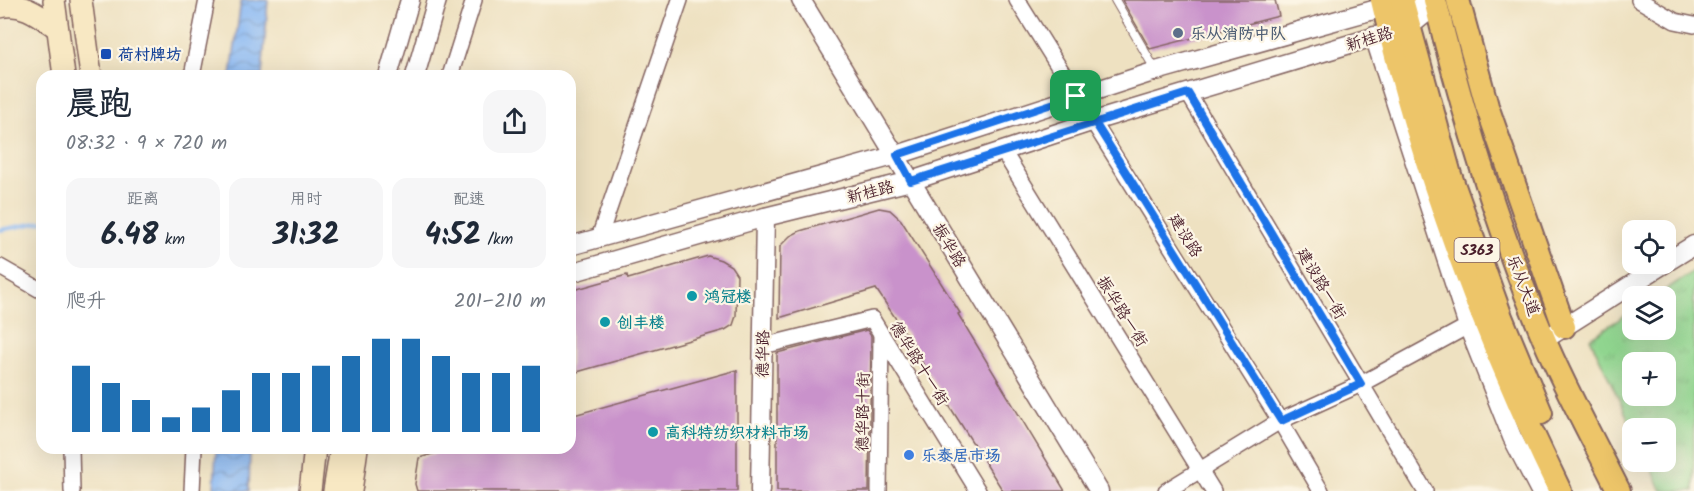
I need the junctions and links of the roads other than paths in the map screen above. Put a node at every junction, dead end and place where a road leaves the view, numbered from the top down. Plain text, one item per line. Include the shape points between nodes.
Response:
1 (54, 0) edge
2 (81, 0) edge
3 (207, 0) edge
4 (410, 0) edge
5 (437, 0) edge
6 (474, 0) edge
7 (680, 0) edge
8 (801, 0) edge
9 (1017, 0) edge
10 (1115, 0) edge
11 (1639, 0) edge
12 (1393, 2) edge
13 (1443, 2) edge
14 (0, 7) edge
15 (1694, 25) edge
16 (57, 28) junction
17 (1391, 31) junction
18 (62, 70) edge
19 (89, 70) edge
20 (193, 70) edge
21 (390, 70) edge
22 (416, 70) edge
23 (452, 70) edge
24 (1156, 71) junction
25 (1188, 93) junction
26 (1076, 96) junction
27 (1094, 121) junction
28 (1003, 151) junction
29 (897, 155) junction
30 (911, 181) junction
31 (765, 217) junction
32 (599, 238) junction
33 (576, 244) edge
34 (1694, 245) edge
35 (1676, 256) edge
36 (0, 267) edge
37 (576, 271) edge
38 (1648, 274) edge
39 (36, 288) edge
40 (1468, 326) junction
41 (1564, 327) junction
42 (881, 334) junction
43 (1544, 340) junction
44 (763, 346) junction
45 (1361, 384) junction
46 (1281, 421) junction
47 (71, 454) edge
48 (194, 454) edge
49 (314, 454) edge
50 (340, 454) edge
51 (356, 454) edge
52 (1200, 470) junction
53 (72, 491) edge
54 (192, 491) edge
55 (310, 491) edge
56 (334, 491) edge
57 (351, 491) edge
58 (760, 491) edge
59 (879, 491) edge
60 (978, 491) edge
61 (1098, 491) edge
62 (1166, 491) edge
63 (1212, 491) edge
64 (1321, 491) edge
65 (1425, 491) edge
66 (1540, 491) edge
67 (1560, 491) edge
68 (1576, 491) edge
69 (1619, 491) edge

1 - 16 main road
2 - 19 main road
3 - 20 street
4 - 21 street
5 - 22 street
6 - 23 street
7 - 32 street
8 - 29 street, 振华路
9 - 26 street, 建设路
10 - 24 lane
11 - 15 street via 1675,21
12 - 13 street, 新桂路
12 - 17 main road, 乐从大道 / S363
12 - 24 street, 新桂路
13 - 17 street, 新桂路
13 - 41 main road via 1487,106
13 - 43 main road, 乐从大道 / S363 via 1456,83 1498,216
14 - 16 main road via 31,10
16 - 18 main road
17 - 25 street, 新桂路
17 - 40 street
17 - 67 main road via 1397,62 1450,230 1490,333
17 - 68 main road, 乐从大道 / S363 via 1450,175 1501,316
24 - 26 street, 新桂路
25 - 27 street, 新桂路
25 - 45 street, 建设路一街
26 - 27 street, 建设路
26 - 29 street, 新桂路
27 - 28 street, 新桂路
27 - 46 street, 建设路
28 - 30 street, 新桂路
28 - 52 street, 振华路一街
29 - 30 street, 振华路
29 - 32 street, 新桂路
30 - 31 street, 新桂路
30 - 61 street, 振华路
31 - 37 street, 新桂路
31 - 44 street, 德华路
32 - 33 street, 新桂路
34 - 35 street
36 - 39 street
38 - 41 street
40 - 45 street
40 - 66 street via 1512,437
41 - 43 street
42 - 44 street, 德华路十一街 via 872,319
42 - 59 street, 德华路十街
42 - 60 street, 德华路十一街
43 - 69 main road, 乐从大道 / S363
44 - 58 street, 德华路
45 - 46 street
45 - 65 street, 建设路一街
46 - 52 street
46 - 64 street, 建设路
47 - 53 street
48 - 54 street
49 - 55 main road
50 - 56 main road
51 - 57 main road
52 - 62 street
52 - 63 street, 振华路一街

